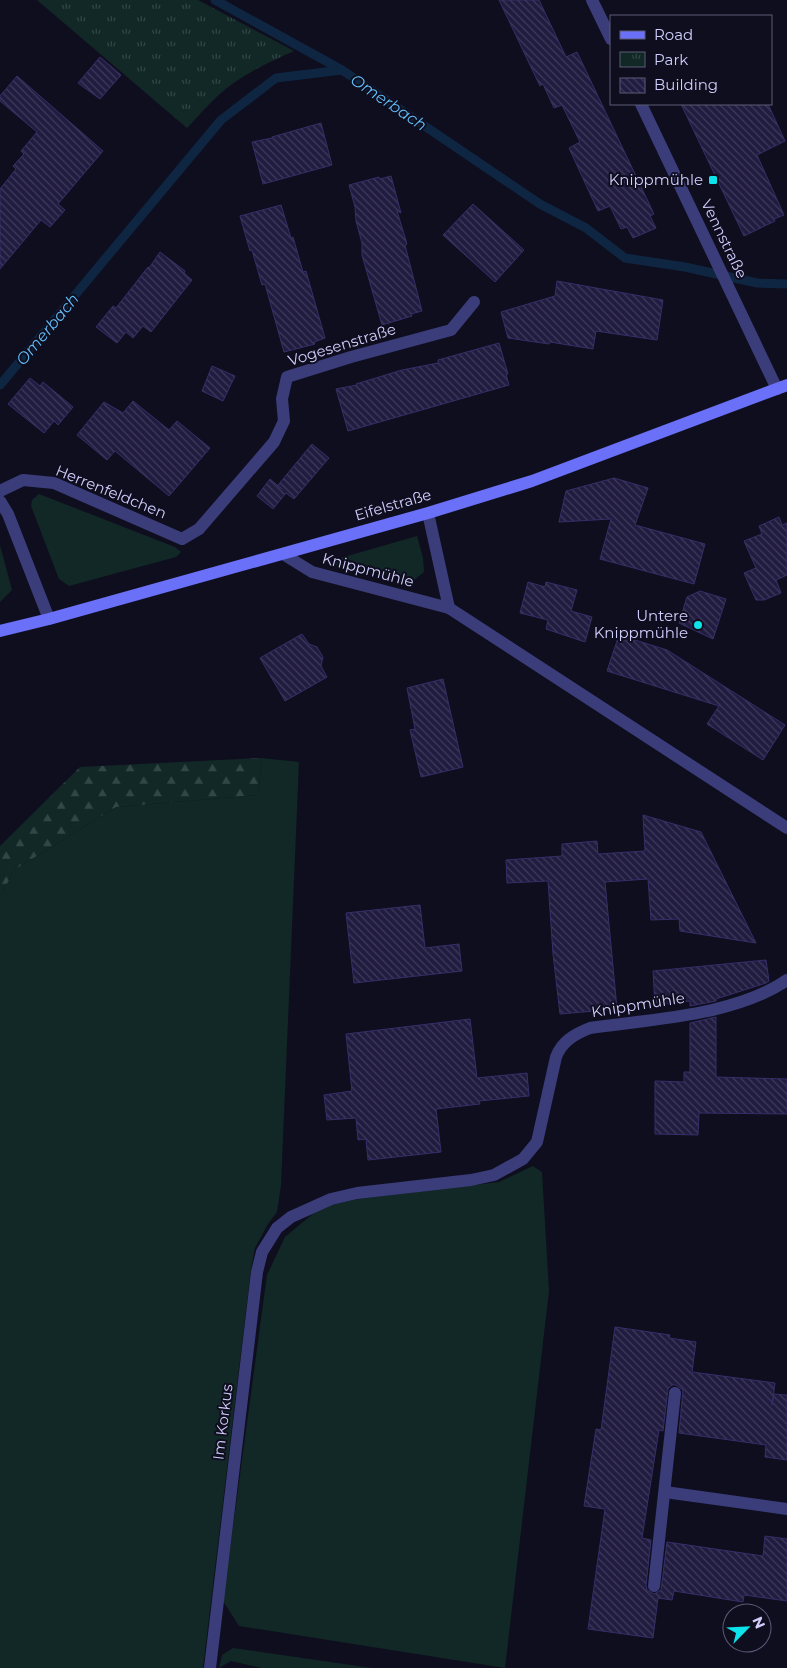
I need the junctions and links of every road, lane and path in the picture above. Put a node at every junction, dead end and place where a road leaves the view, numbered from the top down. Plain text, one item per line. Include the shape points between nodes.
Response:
1 (592, 0) edge
2 (610, 37) edge
3 (641, 105) edge
4 (474, 302) dead end
5 (782, 387) edge
6 (0, 491) edge
7 (0, 501) edge
8 (428, 513) junction
9 (182, 539) joint
10 (283, 554) junction
11 (449, 608) junction
12 (49, 619) junction
13 (0, 631) edge
14 (787, 828) edge
15 (787, 980) edge
16 (314, 1206) joint
17 (675, 1392) dead end
18 (664, 1492) junction
19 (787, 1508) edge
20 (654, 1586) dead end
21 (210, 1668) edge

1 - 2 street
3 - 5 street, Vennstraße via 731,291
4 - 9 street, Vogesenstraße via 451,330 287,377 282,399 284,421 274,442 199,529
5 - 8 main road, Eifelstraße via 532,481
6 - 9 street, Herrenfeldchen via 23,480 54,483
7 - 12 street
8 - 10 main road, Eifelstraße
8 - 11 street
10 - 11 street, Knippmühle via 312,572
10 - 12 main road, Eifelstraße
11 - 14 street, Knippmühle
12 - 13 main road, Eifelstraße
15 - 16 street, Knippmühle via 775,988 719,1009 590,1028 576,1034 559,1048 537,1142 523,1159 494,1174 471,1180 357,1194
16 - 21 street, Im Korkus via 291,1217 278,1228 262,1252 257,1272
17 - 18 street
18 - 19 street
18 - 20 street

